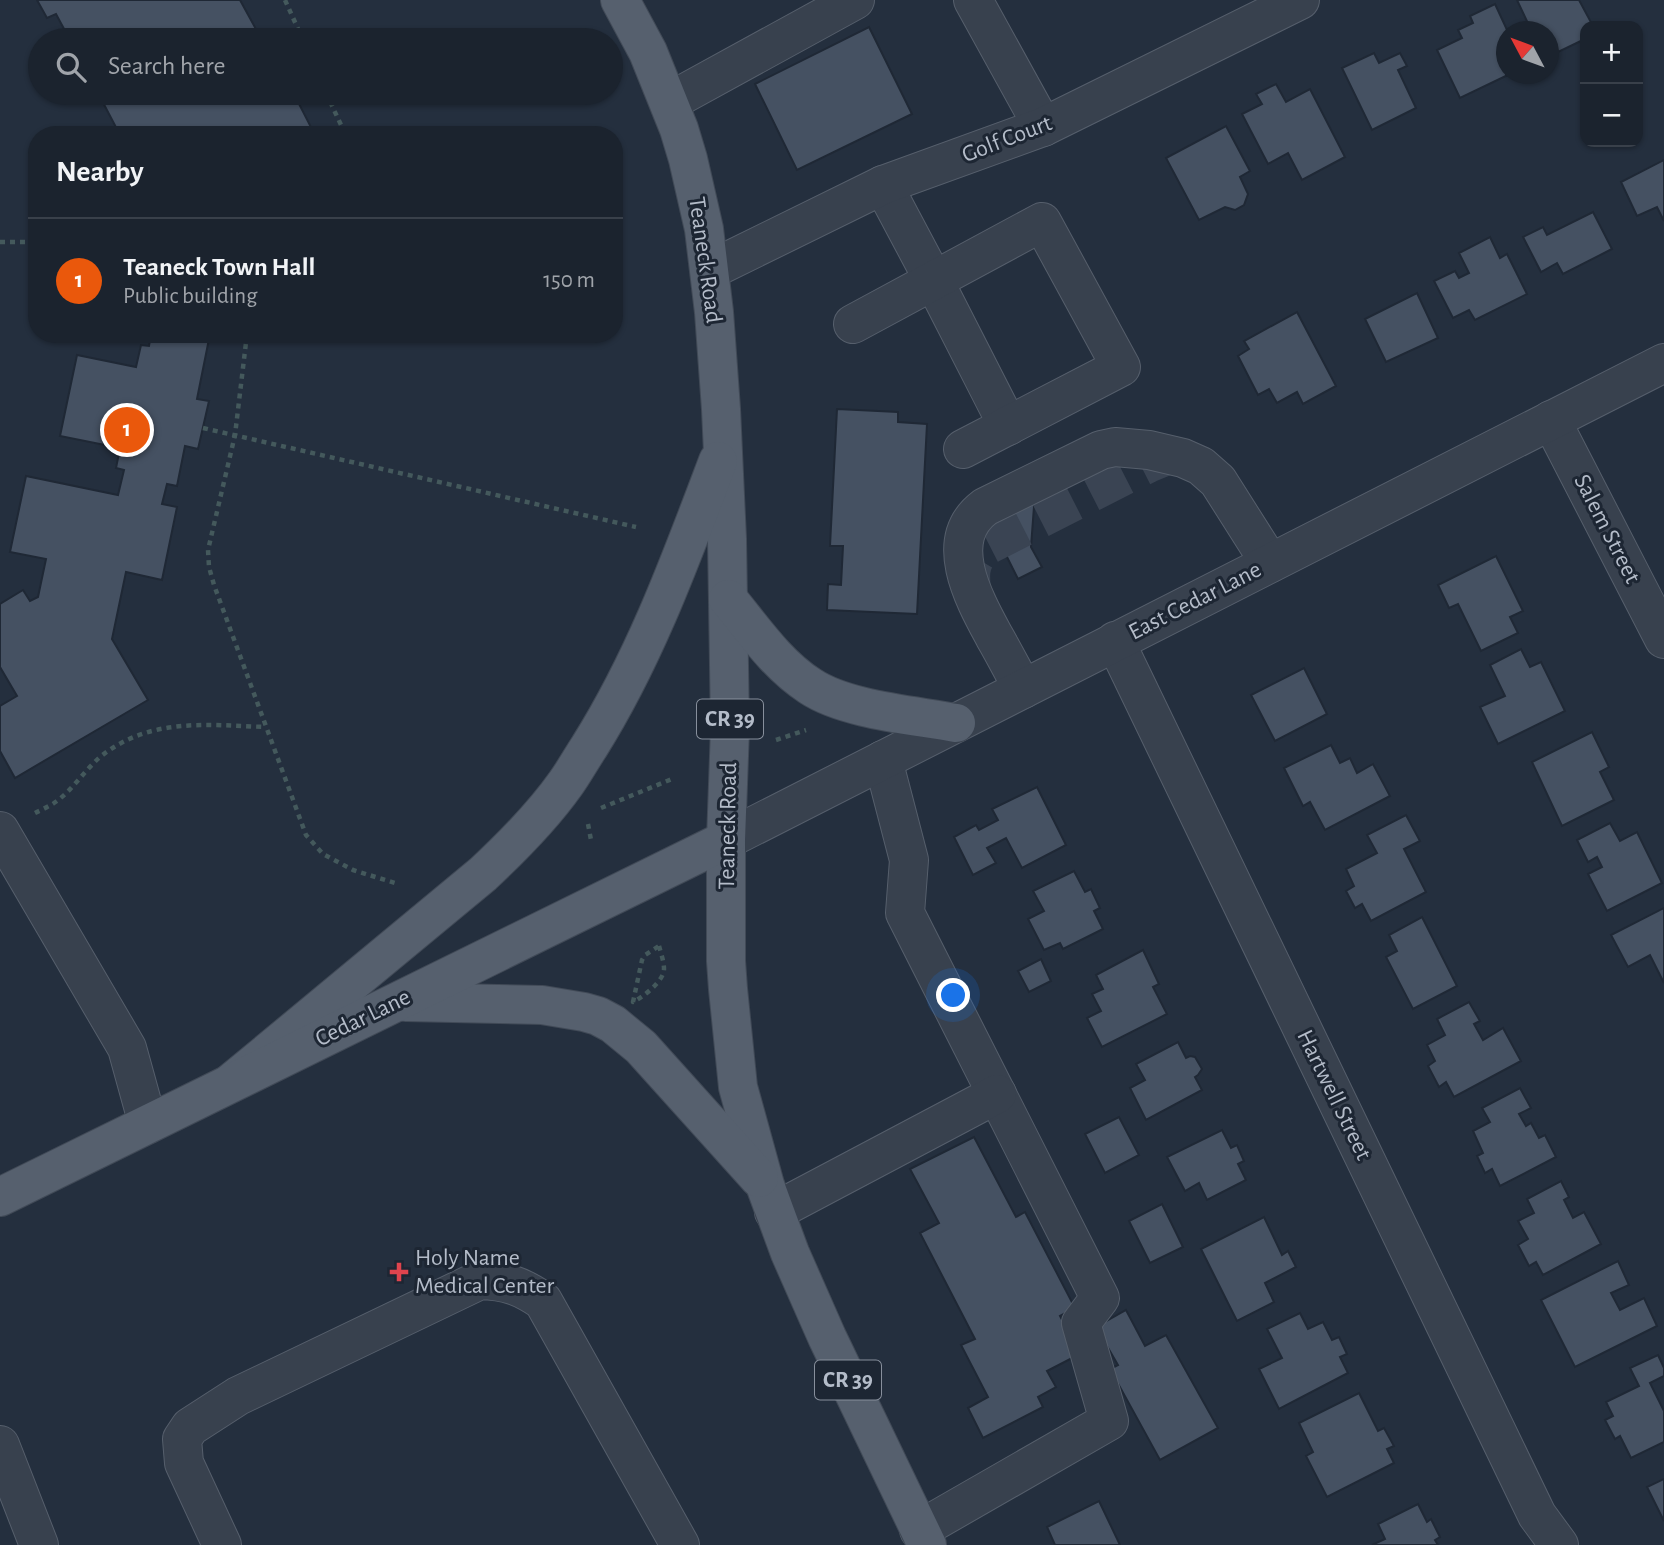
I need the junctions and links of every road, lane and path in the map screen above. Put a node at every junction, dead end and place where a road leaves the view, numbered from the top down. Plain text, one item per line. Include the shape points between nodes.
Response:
1 (285, 0) edge
2 (620, 0) edge
3 (855, 0) edge
4 (973, 0) edge
5 (1300, 0) edge
6 (298, 28) edge
7 (669, 102) junction
8 (332, 105) edge
9 (342, 126) edge
10 (1043, 127) junction
11 (883, 185) junction
12 (0, 242) edge
13 (28, 242) edge
14 (710, 270) junction
15 (934, 281) junction
16 (853, 324) dead end
17 (246, 343) edge
18 (1664, 363) edge
19 (1550, 420) junction
20 (1008, 425) junction
21 (203, 428) dead end
22 (235, 435) junction
23 (963, 449) dead end
24 (723, 450) junction
25 (636, 527) dead end
26 (1270, 563) junction
27 (728, 599) junction
28 (1664, 639) edge
29 (1115, 641) junction
30 (1023, 689) junction
31 (956, 723) junction
32 (266, 727) junction
33 (807, 730) dead end
34 (776, 740) dead end
35 (883, 760) junction
36 (672, 779) dead end
37 (598, 809) dead end
38 (0, 831) edge
39 (726, 840) junction
40 (398, 884) dead end
41 (664, 968) joint
42 (397, 1002) junction
43 (232, 1082) junction
44 (997, 1094) junction
45 (148, 1124) junction
46 (0, 1197) edge
47 (769, 1198) junction
48 (0, 1445) edge
49 (923, 1538) edge
50 (38, 1545) edge
51 (222, 1545) edge
52 (680, 1545) edge
53 (1559, 1545) edge

1 - 6 path
2 - 7 main road, Teaneck Road / CR 39
3 - 7 street
4 - 10 street
5 - 10 street, Golf Court
7 - 14 main road, Teaneck Road / CR 39 via 688,159
8 - 9 path
10 - 11 street, Golf Court
11 - 14 street, Golf Court
11 - 15 street
12 - 13 path
14 - 24 main road, Teaneck Road / CR 39
15 - 16 street
15 - 20 street
15 - 20 street via 1042,222 1121,367
17 - 22 path
18 - 19 street, East Cedar Lane
19 - 26 street, East Cedar Lane
19 - 28 street, Salem Street
20 - 23 street
21 - 22 path
22 - 25 path
22 - 32 path via 208,550 209,567
24 - 27 main road, Teaneck Road / CR 39
24 - 43 main road via 661,609 623,689 567,782 483,874
26 - 29 street, East Cedar Lane
26 - 30 street via 1209,471 1189,460 1149,450 1101,450 985,507 967,530 965,569 977,604
27 - 31 main road via 776,657 818,691 869,707
27 - 39 main road, Teaneck Road / CR 39
29 - 30 street, East Cedar Lane
29 - 53 street, Hartwell Street via 1537,1515
30 - 31 street, East Cedar Lane
31 - 35 street, East Cedar Lane
32 - 38 path via 151,730 120,743 56,802
32 - 40 path via 306,835 323,854 353,870
33 - 34 path
35 - 39 street, East Cedar Lane
35 - 44 street via 909,860 905,913
36 - 37 path
38 - 45 street via 127,1048
39 - 42 main road, Cedar Lane
39 - 47 main road, Teaneck Road / CR 39 via 726,961 734,1054 738,1087
41 - 41 path via 663,976 633,1002 645,955 659,946
42 - 43 main road, Cedar Lane
42 - 47 main road via 542,1005 598,1016 641,1047
43 - 45 main road, Cedar Lane
44 - 47 street
44 - 49 street via 1100,1298 1081,1322 1109,1421
45 - 46 main road, Cedar Lane
47 - 49 main road, Teaneck Road / CR 39 via 827,1337
48 - 50 street
51 - 52 street via 184,1464 182,1439 190,1427 238,1396 480,1280 505,1282 543,1301

